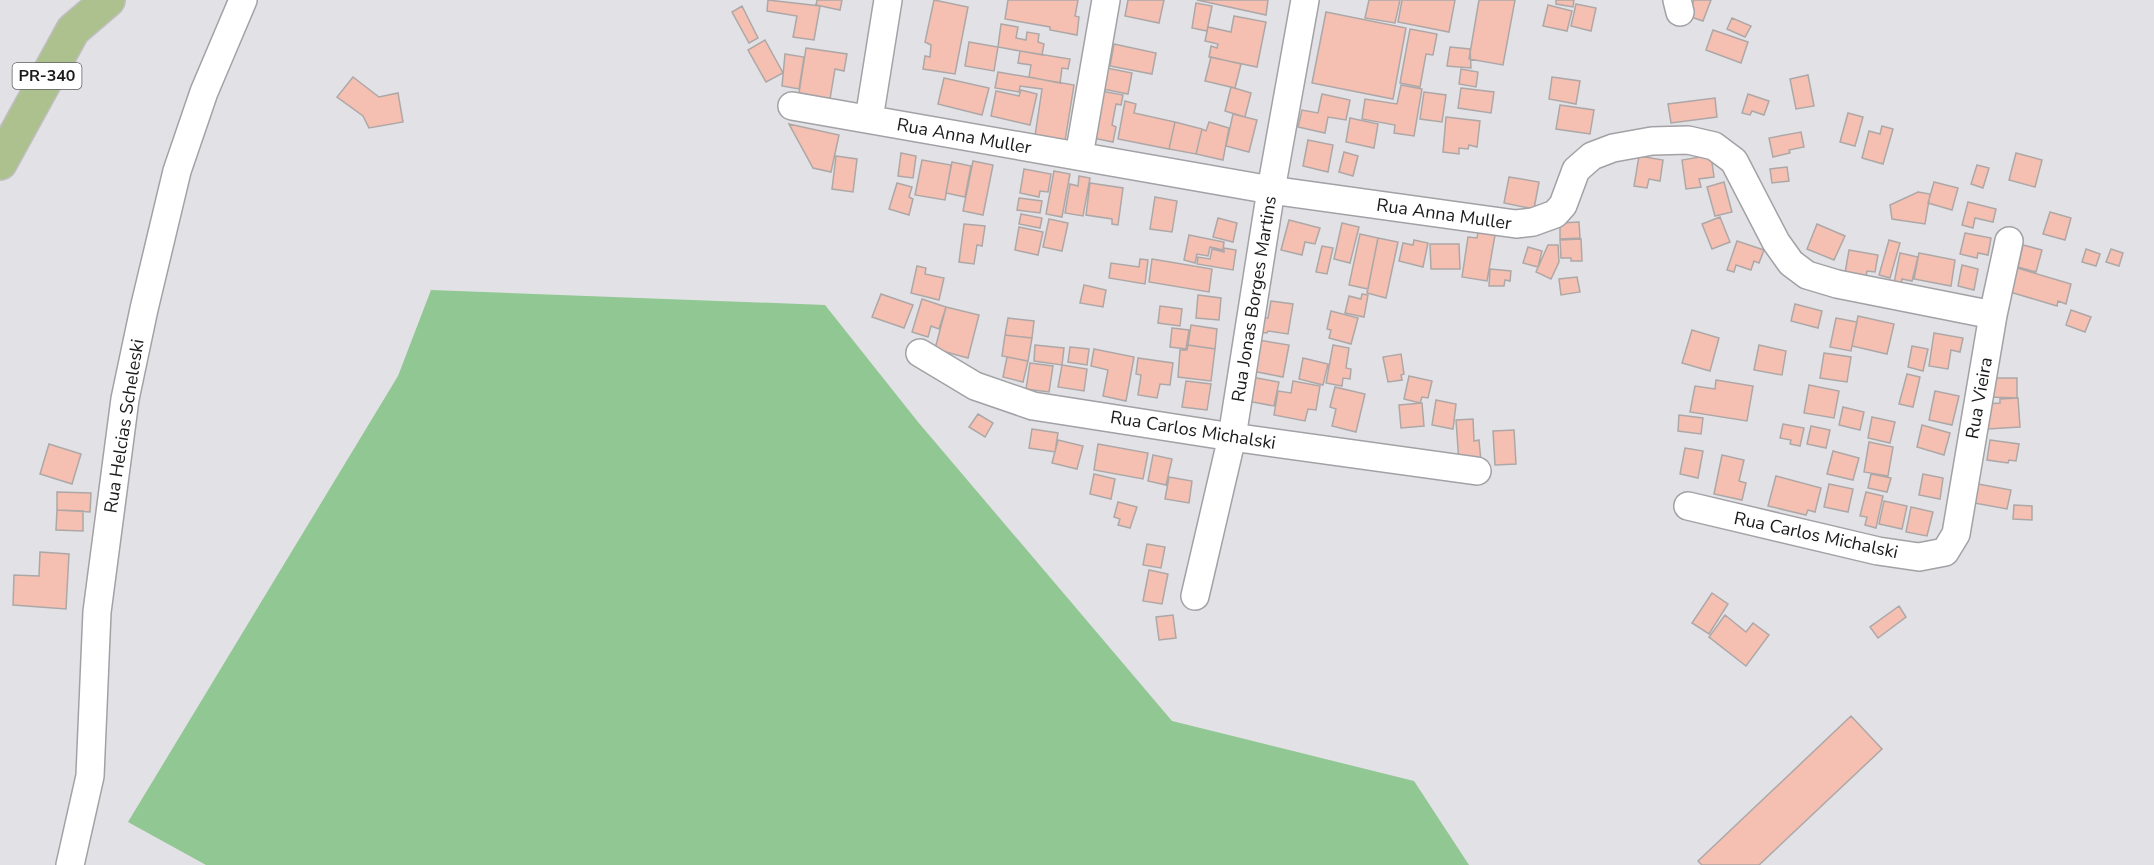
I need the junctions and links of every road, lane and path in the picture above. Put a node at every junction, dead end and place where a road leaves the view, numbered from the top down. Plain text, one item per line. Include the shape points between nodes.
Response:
1 (108, 0) edge
2 (243, 0) edge
3 (888, 0) edge
4 (1106, 0) edge
5 (1305, 0) edge
6 (792, 106) dead end
7 (869, 120) junction
8 (1079, 156) junction
9 (0, 163) edge
10 (1271, 190) junction
11 (2009, 241) dead end
12 (1993, 315) junction
13 (920, 353) dead end
14 (1232, 437) junction
15 (1477, 471) dead end
16 (1688, 506) dead end
17 (1945, 552) joint
18 (1195, 596) dead end
19 (70, 865) edge

1 - 9 main road, PR-340 via 73,30
2 - 19 street, Rua Helcias Scheleski via 204,92 177,171 125,399 97,612 90,776
3 - 7 street
4 - 8 street
5 - 10 street, Rua Jonas Borges Martins
6 - 7 street, Rua Anna Muller
7 - 8 street, Rua Anna Muller
8 - 10 street, Rua Anna Muller
10 - 12 street, Rua Anna Muller via 1516,224 1533,222 1555,214 1563,205 1576,170 1592,156 1642,143 1688,140 1714,146 1734,161 1776,243 1791,263 1807,274 1837,284
10 - 14 street, Rua Jonas Borges Martins
11 - 12 street, Rua Vieira
12 - 17 street, Rua Vieira via 1956,534
13 - 14 street, Rua Carlos Michalski via 975,386 1033,406
14 - 15 street, Rua Carlos Michalski
14 - 18 street, Rua Jonas Borges Martins
16 - 17 street, Rua Carlos Michalski via 1878,551 1919,557

